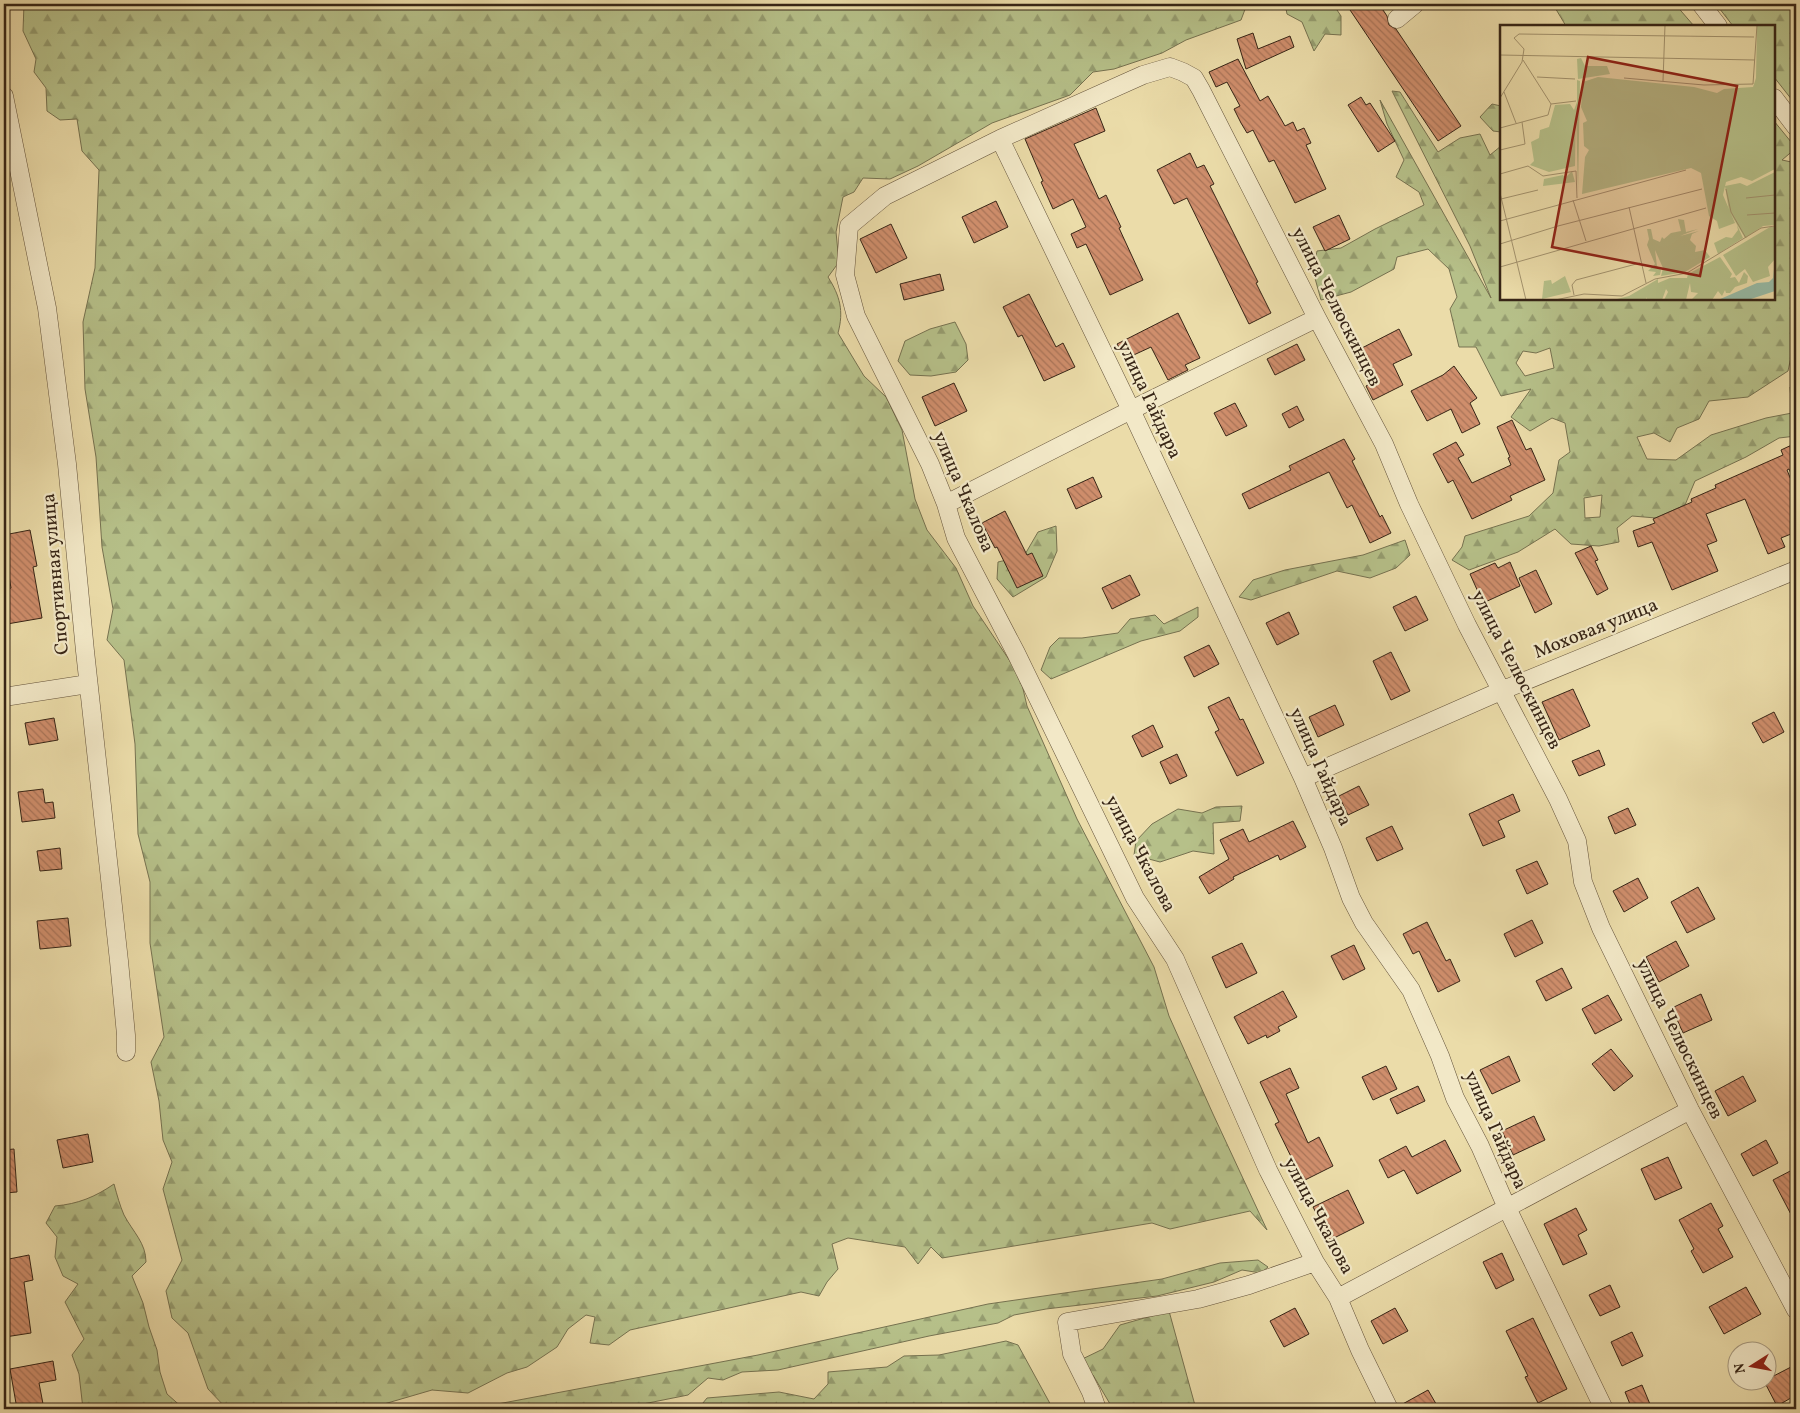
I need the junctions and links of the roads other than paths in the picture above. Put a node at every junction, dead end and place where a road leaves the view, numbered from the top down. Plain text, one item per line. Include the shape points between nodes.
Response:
1 (1415, 4) edge
2 (1701, 4) edge
3 (1397, 19) dead end
4 (1717, 25) edge
5 (1170, 67) joint
6 (4, 96) edge
7 (1775, 99) edge
8 (1796, 127) edge
9 (1000, 139) junction
10 (1317, 318) junction
11 (1131, 410) junction
12 (946, 504) junction
13 (1794, 577) edge
14 (88, 684) junction
15 (1503, 690) junction
16 (4, 698) edge
17 (1303, 778) junction
18 (126, 1052) dead end
19 (1690, 1110) junction
20 (1507, 1208) junction
21 (1315, 1262) junction
22 (1338, 1298) junction
23 (1796, 1310) edge
24 (1097, 1409) edge
25 (1389, 1409) edge
26 (1604, 1409) edge

1 - 3 street
2 - 4 street
5 - 9 street, улица Чкалова via 1143,75
5 - 10 street, улица Челюскинцев via 1194,78
6 - 14 street, Спортивная улица via 47,308 67,464
7 - 8 street
9 - 11 street, улица Гайдара
9 - 12 street, улица Чкалова via 885,196 849,226 845,275 856,316 930,464
10 - 11 street
10 - 15 street, улица Челюскинцев via 1384,444 1463,616
11 - 12 street
11 - 17 street, улица Гайдара
12 - 21 street, улица Чкалова via 956,538 1016,653 1135,898 1175,959 1268,1170
13 - 15 street, Моховая улица
14 - 16 street
14 - 18 street, Спортивная улица
15 - 17 street, Моховая улица
15 - 19 street, улица Челюскинцев via 1577,841 1584,882 1601,928
17 - 20 street, улица Гайдара via 1351,898 1364,923 1411,990 1455,1098
19 - 20 street
19 - 23 street, улица Челюскинцев
20 - 22 street
20 - 26 street, улица Гайдара
21 - 22 street, улица Чкалова
21 - 24 street via 1198,1299 1067,1322 1072,1354
22 - 25 street, улица Чкалова

